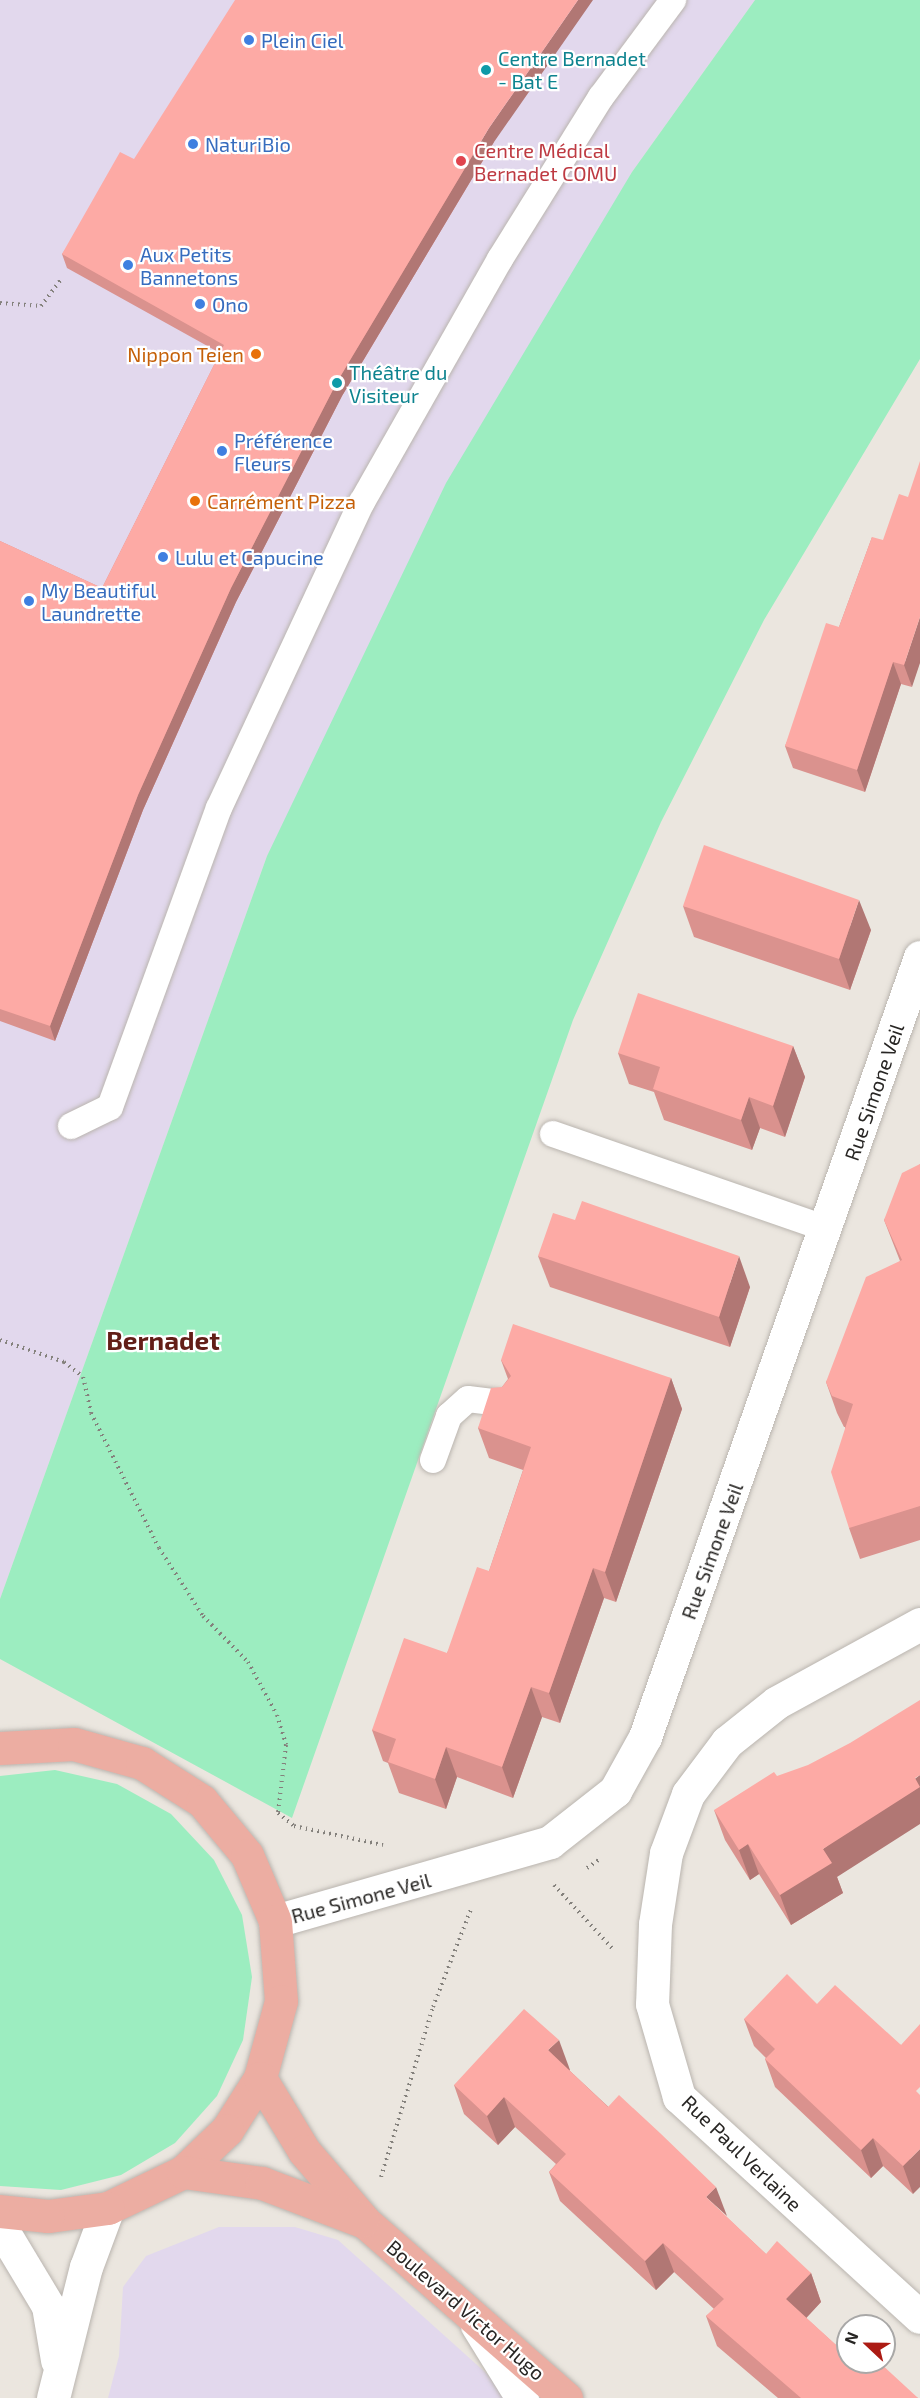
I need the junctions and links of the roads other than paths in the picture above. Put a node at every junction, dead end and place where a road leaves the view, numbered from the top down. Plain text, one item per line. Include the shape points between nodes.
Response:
1 (674, 0) edge
2 (917, 976) edge
3 (71, 1126) dead end
4 (553, 1134) dead end
5 (828, 1229) junction
6 (507, 1404) edge
7 (433, 1460) dead end
8 (920, 1624) edge
9 (0, 1748) edge
10 (275, 1921) junction
11 (260, 2078) junction
12 (183, 2172) junction
13 (108, 2208) junction
14 (0, 2211) edge
15 (366, 2223) junction
16 (0, 2226) edge
17 (915, 2301) edge
18 (469, 2311) junction
19 (56, 2384) edge
20 (522, 2398) edge
21 (566, 2398) edge

1 - 3 lane via 601,97 500,259 362,502 219,808 110,1107
2 - 5 street, Rue Simone Veil
4 - 5 lane
5 - 10 street, Rue Simone Veil via 645,1737 615,1791 550,1842
6 - 7 lane via 468,1400 449,1416
8 - 17 street, Rue Paul Verlaine via 776,1703 727,1742 688,1794 664,1864 655,1924 652,2004 679,2097
9 - 10 main road via 74,1744 142,1763 202,1801 247,1855
10 - 11 main road via 281,2001
11 - 12 main road via 227,2130
11 - 15 main road, Boulevard Victor Hugo via 303,2151
12 - 13 main road
12 - 15 main road, Boulevard Victor Hugo via 262,2183
13 - 14 main road via 48,2216
13 - 19 street via 86,2267
15 - 18 main road, Boulevard Victor Hugo
16 - 19 street via 48,2306
18 - 20 street
18 - 21 main road, Boulevard Victor Hugo

